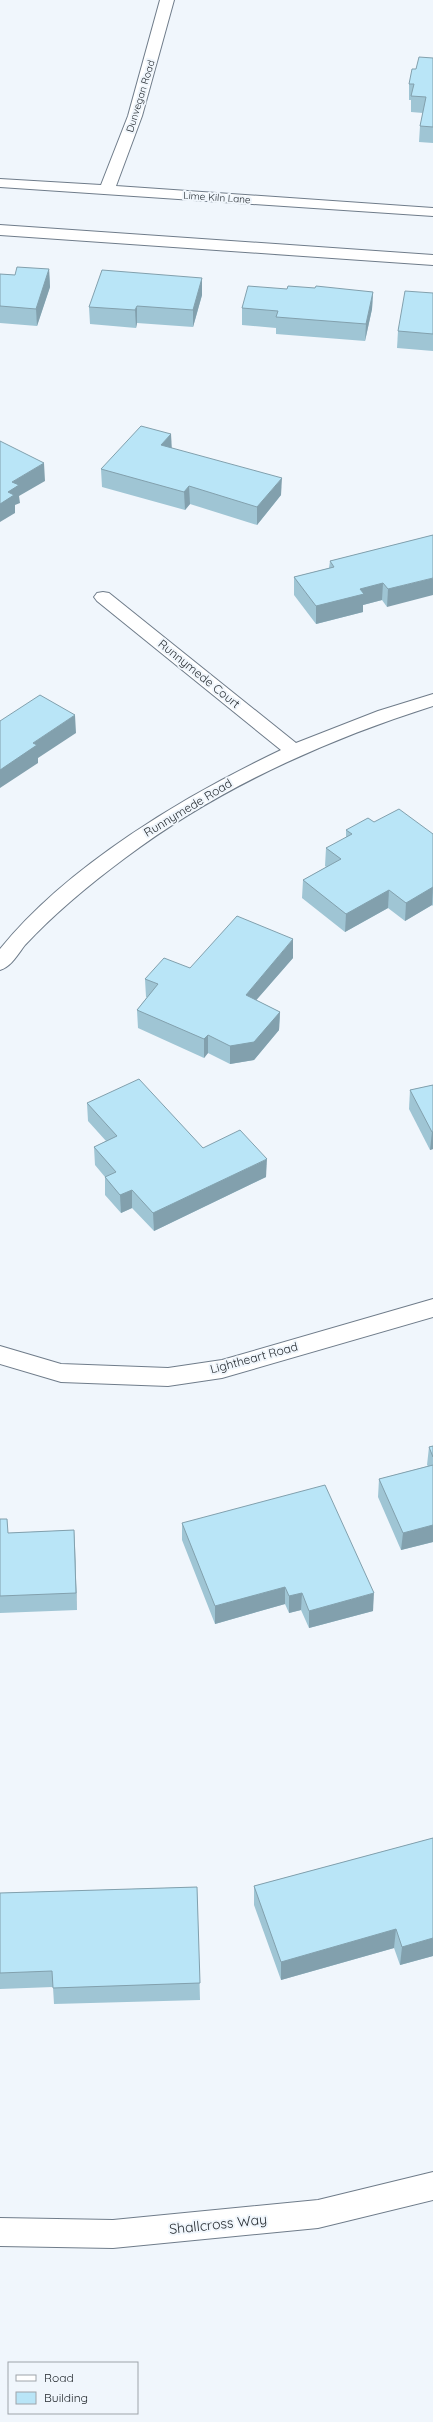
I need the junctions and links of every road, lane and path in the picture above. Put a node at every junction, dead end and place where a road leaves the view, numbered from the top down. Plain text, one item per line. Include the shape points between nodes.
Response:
1 (167, 0) edge
2 (0, 183) edge
3 (107, 190) junction
4 (433, 212) edge
5 (0, 230) edge
6 (433, 260) edge
7 (103, 598) dead end
8 (433, 700) edge
9 (294, 751) junction
10 (0, 963) edge
11 (433, 1308) edge
12 (0, 1355) edge
13 (433, 2186) edge
14 (0, 2232) edge

1 - 3 street, Dunvegan Road via 135,116
2 - 3 street, Lime Kiln Lane
3 - 4 street, Lime Kiln Lane
5 - 6 street
7 - 9 street, Runnymede Court
8 - 9 street, Runnymede Road via 374,717
9 - 10 street, Runnymede Road via 211,791 123,848 52,908
11 - 12 street, Lightheart Road via 222,1369 168,1377 61,1373
13 - 14 street, Shallcross Way via 318,2214 113,2234

